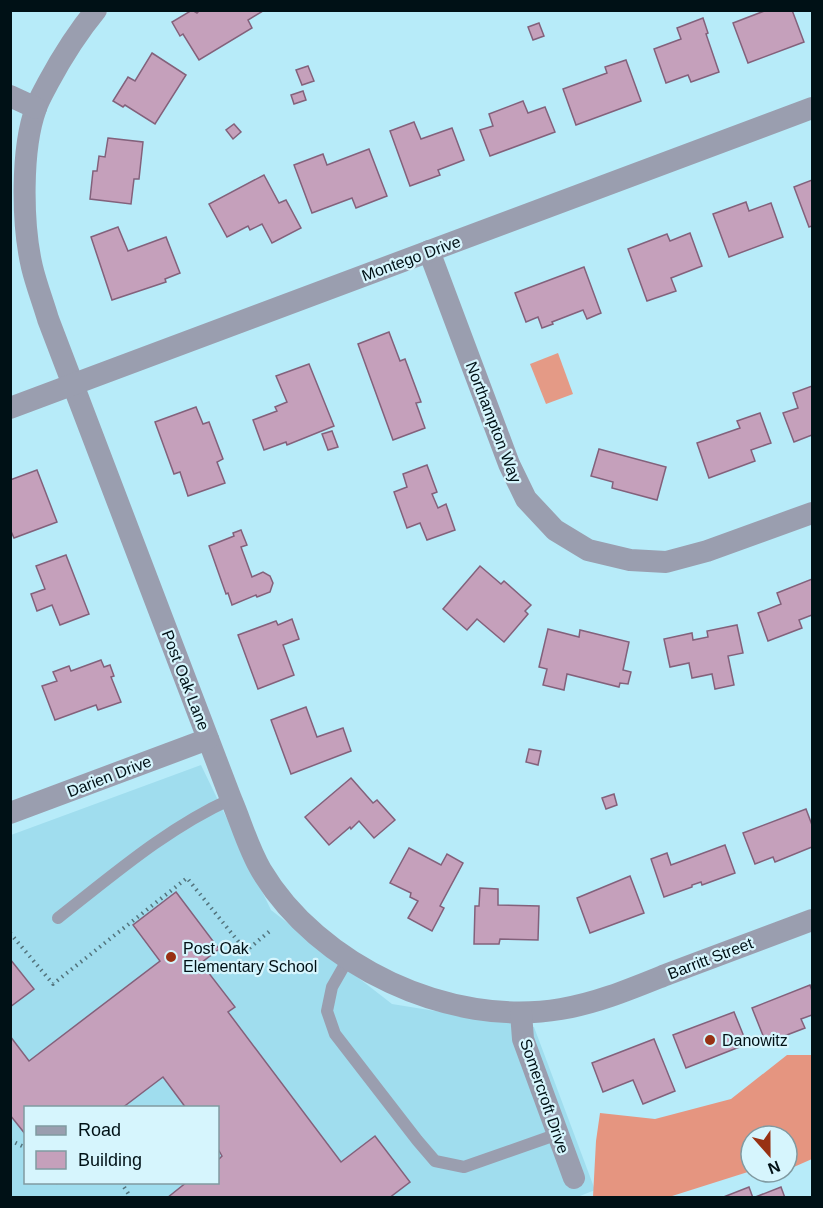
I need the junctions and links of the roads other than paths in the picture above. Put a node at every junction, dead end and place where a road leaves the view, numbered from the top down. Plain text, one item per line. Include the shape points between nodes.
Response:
1 (96, 10) edge
2 (10, 96) edge
3 (36, 108) junction
4 (813, 108) edge
5 (429, 251) junction
6 (73, 384) junction
7 (10, 408) edge
8 (813, 513) edge
9 (208, 739) junction
10 (231, 799) junction
11 (10, 813) edge
12 (58, 918) dead end
13 (813, 920) edge
14 (348, 959) junction
15 (608, 997) joint
16 (521, 1012) junction
17 (558, 1134) junction
18 (574, 1178) dead end

1 - 3 street, Post Oak Lane via 61,59
2 - 3 street
3 - 6 street, Post Oak Lane via 28,146 25,220 32,266
4 - 5 street, Montego Drive
5 - 6 street, Montego Drive
5 - 8 street, Northampton Way via 509,464 526,499 555,530 588,550 630,561 666,562
6 - 7 street, Montego Drive
6 - 9 street, Post Oak Lane
9 - 10 street, Post Oak Lane
9 - 11 street, Darien Drive
10 - 12 lane via 153,844
10 - 14 street, Post Oak Lane via 260,868 280,897 301,921
13 - 15 street, Barritt Street
14 - 16 street, Post Oak Lane via 383,980 422,994 471,1008
14 - 17 lane via 332,987 327,1011 335,1034 435,1161 464,1167
15 - 16 street, Post Oak Lane via 561,1009
16 - 17 street, Somercroft Drive via 523,1040
17 - 18 street, Somercroft Drive

